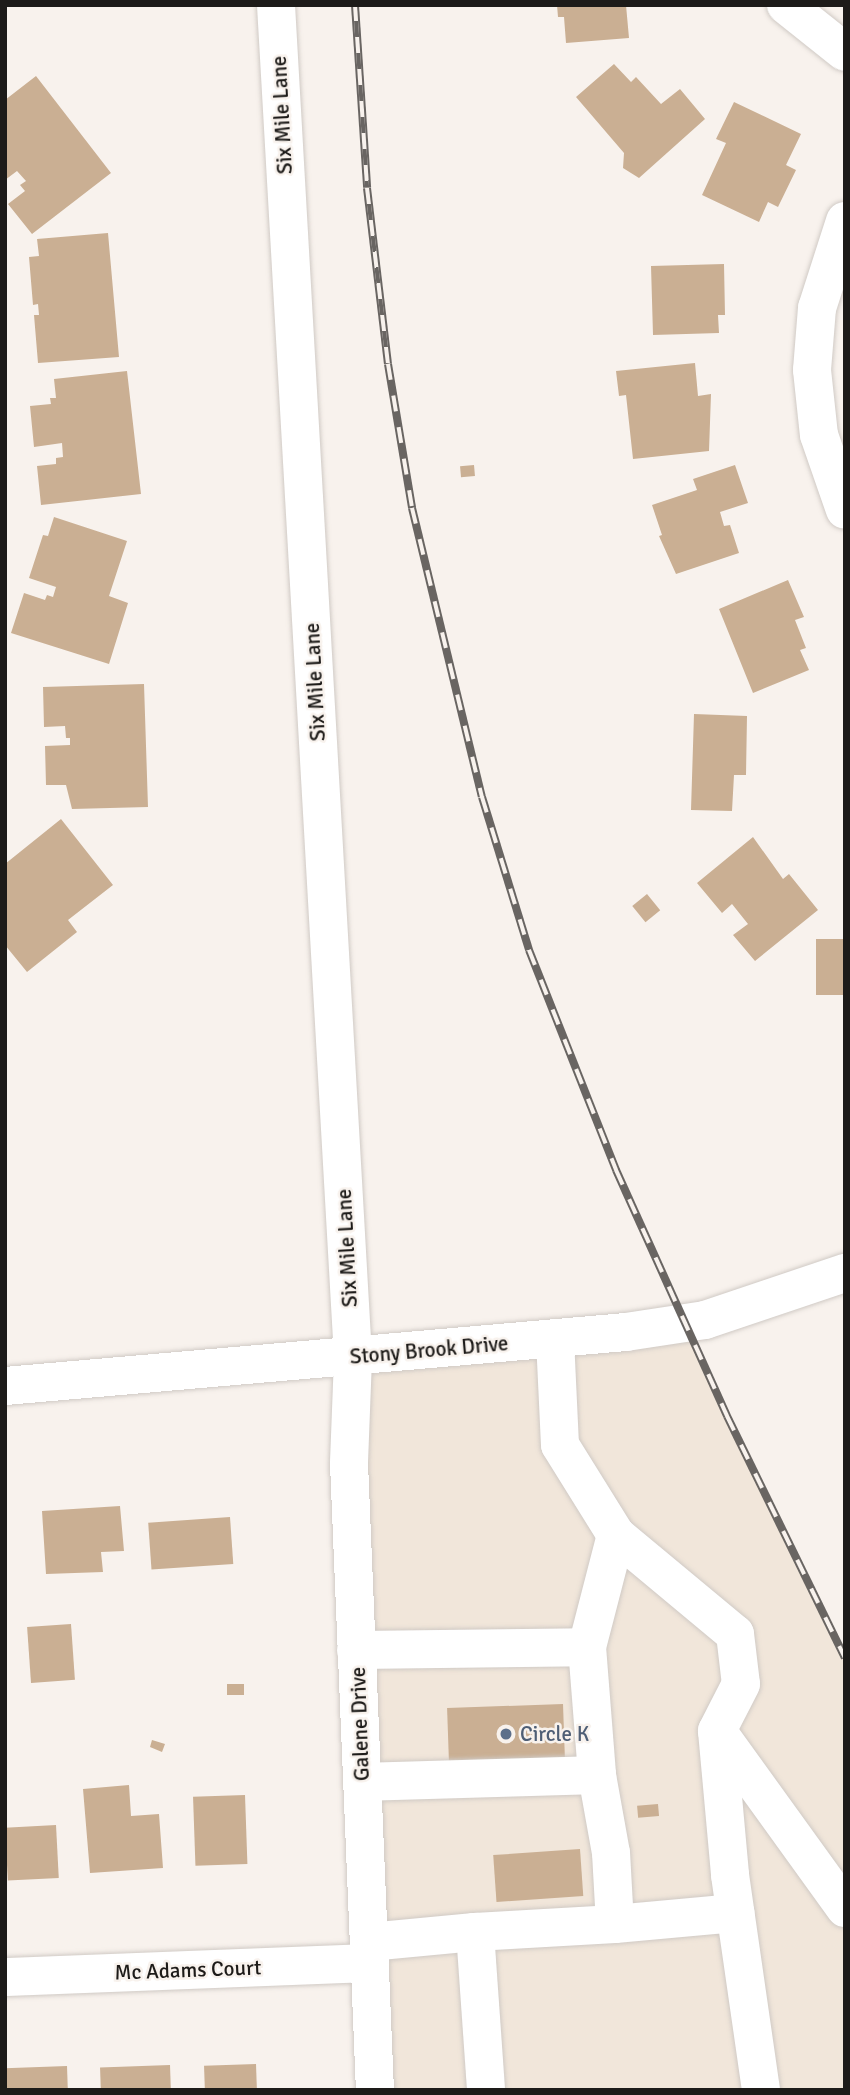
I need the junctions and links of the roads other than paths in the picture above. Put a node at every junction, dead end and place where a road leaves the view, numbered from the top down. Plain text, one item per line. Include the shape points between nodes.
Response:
1 (276, 5) edge
2 (786, 5) edge
3 (845, 52) edge
4 (845, 222) edge
5 (845, 510) edge
6 (845, 1273) edge
7 (555, 1339) junction
8 (353, 1358) junction
9 (5, 1386) edge
10 (616, 1535) junction
11 (587, 1647) junction
12 (356, 1650) junction
13 (717, 1731) junction
14 (597, 1775) junction
15 (362, 1782) junction
16 (845, 1908) edge
17 (735, 1913) junction
18 (615, 1924) junction
19 (475, 1933) junction
20 (369, 1953) junction
21 (5, 1977) edge
22 (375, 2090) edge
23 (486, 2090) edge
24 (761, 2090) edge

1 - 8 street, Six Mile Lane
2 - 3 street
4 - 5 street via 817,308 812,370 819,435
6 - 7 street, Stony Brook Drive via 705,1320
7 - 8 street, Stony Brook Drive
7 - 10 street via 560,1445
8 - 9 street, Stony Brook Drive
8 - 12 street, Galene Drive via 349,1463
10 - 11 street
10 - 13 street via 735,1634 741,1684
11 - 12 street
11 - 14 street
12 - 15 street, Galene Drive
13 - 16 street
13 - 17 street
14 - 15 street
14 - 18 street via 611,1853
15 - 20 street, Galene Drive
17 - 18 street, Mc Adams Court
17 - 24 street
18 - 19 street, Mc Adams Court
19 - 20 street, Mc Adams Court
19 - 23 street
20 - 21 street, Mc Adams Court
20 - 22 street, Galene Drive

